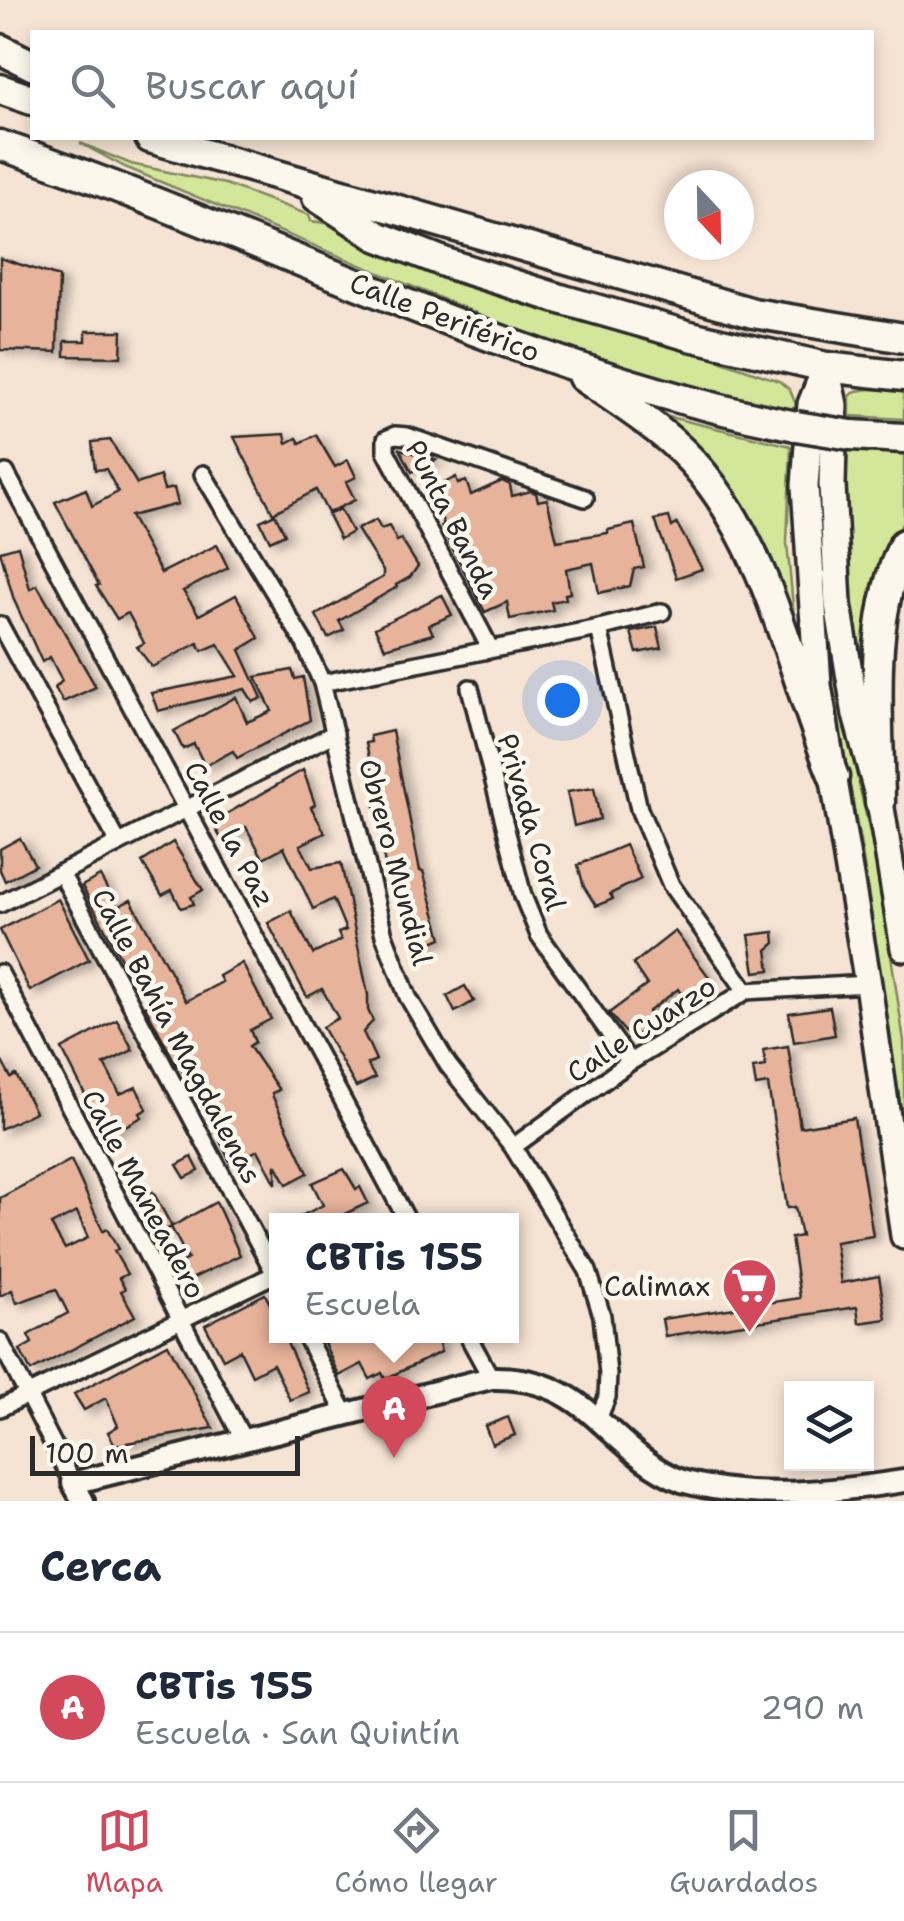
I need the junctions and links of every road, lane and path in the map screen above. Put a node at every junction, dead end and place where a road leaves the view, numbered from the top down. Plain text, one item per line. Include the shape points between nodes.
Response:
1 (0, 49) edge
2 (30, 64) edge
3 (0, 90) edge
4 (30, 99) edge
5 (156, 140) edge
6 (184, 140) edge
7 (0, 146) edge
8 (237, 166) junction
9 (291, 180) junction
10 (904, 338) edge
11 (562, 361) junction
12 (826, 367) junction
13 (904, 376) edge
14 (904, 438) edge
15 (6, 472) dead end
16 (203, 474) dead end
17 (586, 498) dead end
18 (904, 544) edge
19 (662, 612) dead end
20 (0, 625) edge
21 (598, 628) junction
22 (490, 648) junction
23 (322, 683) junction
24 (470, 688) dead end
25 (335, 733) junction
26 (834, 778) junction
27 (880, 802) junction
28 (188, 808) junction
29 (118, 842) junction
30 (898, 865) edge
31 (61, 874) junction
32 (0, 904) edge
33 (904, 948) edge
34 (0, 973) edge
35 (868, 984) junction
36 (746, 991) junction
37 (630, 1062) junction
38 (514, 1147) junction
39 (404, 1213) edge
40 (904, 1236) edge
41 (269, 1262) edge
42 (269, 1278) edge
43 (180, 1318) junction
44 (0, 1342) edge
45 (309, 1343) edge
46 (472, 1343) edge
47 (491, 1378) junction
48 (27, 1394) junction
49 (0, 1408) edge
50 (344, 1413) junction
51 (599, 1417) junction
52 (243, 1438) junction
53 (904, 1481) edge
54 (78, 1492) edge

1 - 2 highway
3 - 4 highway
5 - 8 highway
6 - 8 highway
7 - 11 highway, Calle Periférico via 101,179
8 - 9 highway
9 - 10 highway via 753,313
9 - 12 highway via 377,236 449,264 690,336
11 - 14 highway, Calle Periférico, bridge via 685,402 796,426
11 - 26 highway via 677,446 728,510 772,600
12 - 13 highway
12 - 26 main road via 811,404 804,486 818,684
12 - 27 main road via 834,405 838,604 856,716
15 - 28 street, Calle la Paz
16 - 23 street, Obrero Mundial
17 - 22 street, Punta Banda via 407,436 386,439
18 - 27 highway via 882,607
19 - 21 street
20 - 29 street
21 - 22 street
21 - 36 street via 639,809 671,885
22 - 23 street
23 - 25 street, Obrero Mundial
24 - 37 street, Privada Coral via 538,935
25 - 28 street
25 - 38 street, Obrero Mundial via 384,935 408,997 448,1064
26 - 35 main road
27 - 30 main road
28 - 29 street
28 - 39 street, Calle la Paz
29 - 31 street
30 - 33 main road
31 - 32 street
31 - 41 street, Calle Bahía Magdalenas
34 - 43 street, Calle Maneadero
35 - 36 street, Calle Cuarzo
35 - 40 main road
36 - 37 street, Calle Cuarzo
37 - 38 street, Calle Cuarzo
38 - 51 street, Obrero Mundial via 588,1271 602,1316 608,1374
42 - 43 street
43 - 48 street
43 - 52 street, Calle Maneadero
44 - 48 street
45 - 50 street
46 - 47 street
47 - 50 street
47 - 51 street via 534,1381
48 - 49 street
48 - 54 street
50 - 52 street
51 - 53 street via 658,1468 713,1490 797,1496
52 - 54 street

